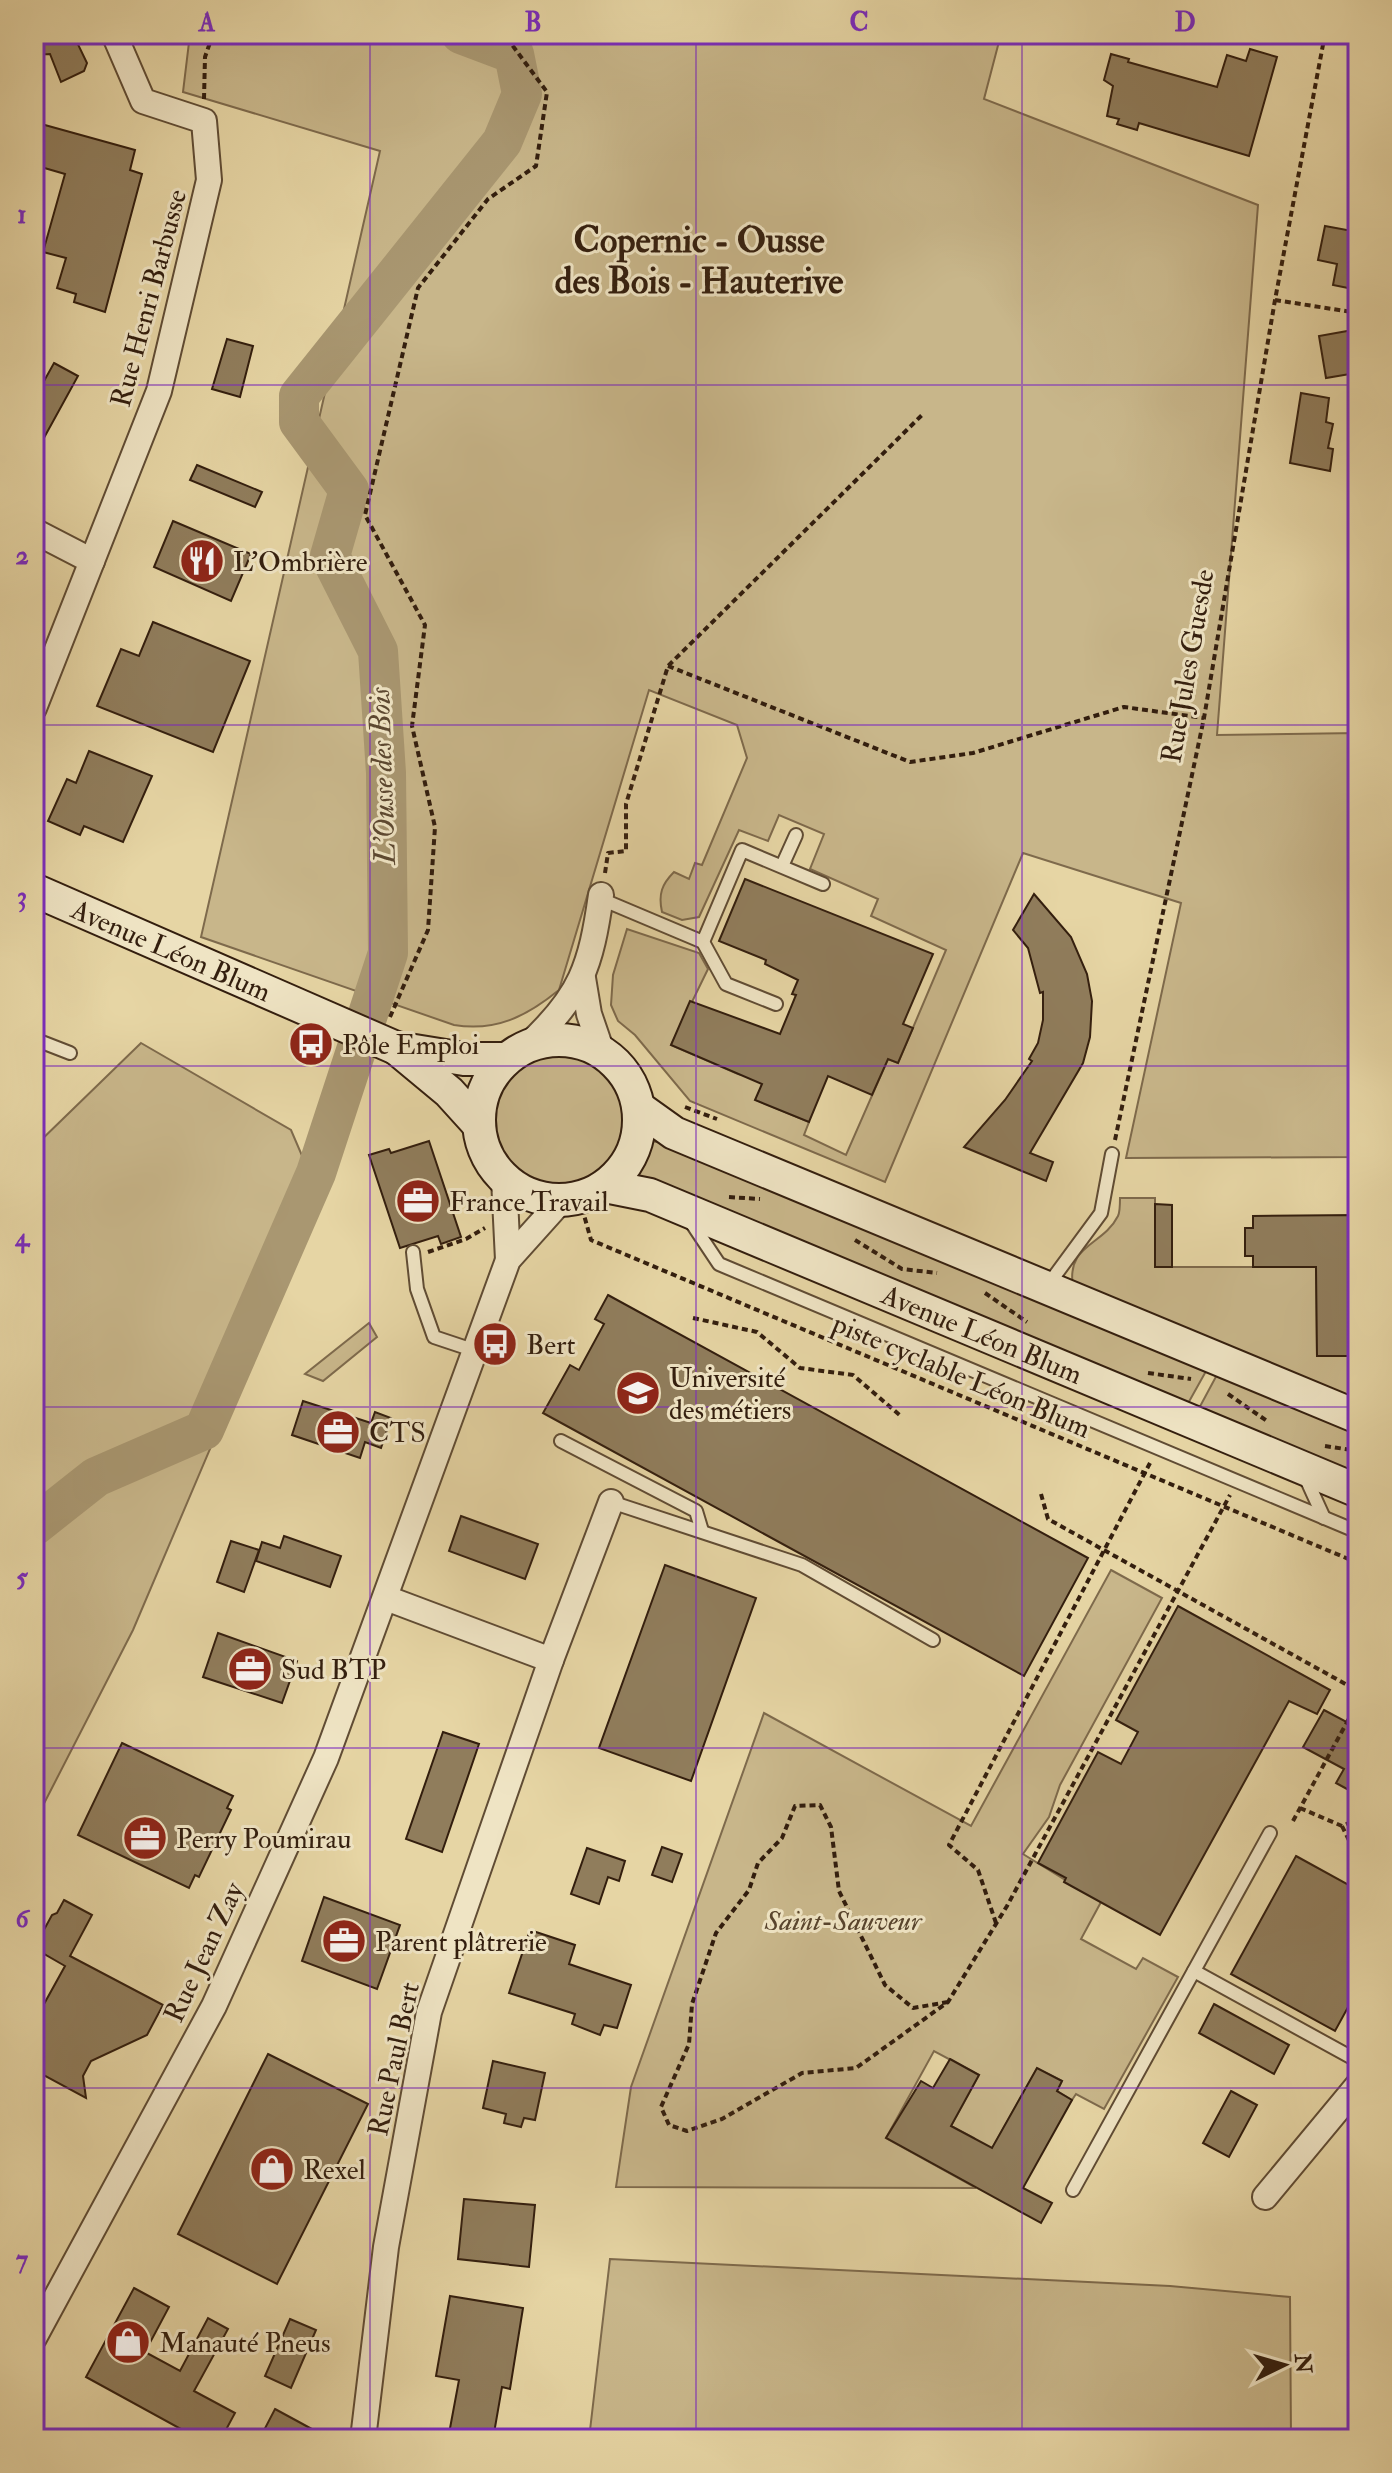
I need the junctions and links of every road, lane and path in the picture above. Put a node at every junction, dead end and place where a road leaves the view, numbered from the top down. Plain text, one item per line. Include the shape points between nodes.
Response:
1 (114, 34) edge
2 (213, 34) edge
3 (504, 34) edge
4 (1325, 34) edge
5 (204, 121) junction
6 (1275, 300) junction
7 (1358, 313) edge
8 (922, 415) dead end
9 (34, 531) edge
10 (92, 561) junction
11 (668, 666) junction
12 (34, 708) edge
13 (1204, 718) junction
14 (796, 835) dead end
15 (782, 866) junction
16 (823, 884) dead end
17 (34, 890) edge
18 (601, 897) junction
19 (703, 942) junction
20 (583, 978) junction
21 (776, 1004) dead end
22 (34, 1039) edge
23 (388, 1045) junction
24 (517, 1052) junction
25 (602, 1052) junction
26 (70, 1053) dead end
27 (639, 1108) junction
28 (478, 1124) junction
29 (1112, 1154) joint
30 (504, 1179) junction
31 (582, 1195) junction
32 (726, 1197) dead end
33 (768, 1199) dead end
34 (685, 1209) junction
35 (506, 1220) junction
36 (847, 1235) dead end
37 (413, 1252) dead end
38 (428, 1252) dead end
39 (508, 1260) junction
40 (941, 1274) dead end
41 (1046, 1287) junction
42 (981, 1291) dead end
43 (693, 1318) dead end
44 (1040, 1330) dead end
45 (476, 1351) junction
46 (1148, 1373) dead end
47 (1192, 1380) dead end
48 (1221, 1389) dead end
49 (902, 1417) dead end
50 (1358, 1417) edge
51 (1276, 1428) dead end
52 (561, 1441) dead end
53 (1358, 1451) edge
54 (1310, 1456) junction
55 (1144, 1474) junction
56 (1358, 1491) edge
57 (1041, 1494) dead end
58 (611, 1502) joint
59 (1223, 1506) junction
60 (1324, 1518) junction
61 (702, 1531) junction
62 (1358, 1532) edge
63 (1104, 1550) junction
64 (1358, 1563) edge
65 (1177, 1591) junction
66 (386, 1598) junction
67 (933, 1640) dead end
68 (551, 1660) junction
69 (1358, 1691) edge
70 (1358, 1702) edge
71 (1300, 1808) junction
72 (1358, 1819) edge
73 (1293, 1821) dead end
74 (1342, 1826) junction
75 (1270, 1833) dead end
76 (1358, 1859) edge
77 (996, 1923) junction
78 (1194, 1971) junction
79 (948, 2002) junction
80 (1358, 2061) edge
81 (1358, 2085) edge
82 (1073, 2190) dead end
83 (1265, 2197) dead end
84 (34, 2338) edge
85 (363, 2439) edge

1 - 5 street via 143,101
2 - 5 path via 205,57
3 - 23 path via 547,92 536,166 488,199 418,288 365,515 425,625 412,726 435,827 428,930
4 - 6 path, Rue Jules Guesde
5 - 10 street, Rue Henri Barbusse via 209,180 159,391
6 - 7 path
6 - 13 path, Rue Jules Guesde
8 - 11 path
9 - 10 street
10 - 12 street, Rue Henri Barbusse
11 - 13 path via 910,762 973,753 1124,707
11 - 18 path via 626,804 626,851 608,853
13 - 29 path, Rue Jules Guesde
14 - 15 lane
15 - 16 lane
15 - 19 lane via 742,850
17 - 23 street, Avenue Léon Blum
18 - 19 lane
18 - 20 street
19 - 21 lane via 726,984
20 - 24 street via 563,1013
20 - 25 street
22 - 26 lane
23 - 24 street, Avenue Léon Blum via 464,1059
23 - 28 street, Avenue Léon Blum via 449,1092
24 - 25 street via 553,1039 579,1041
24 - 28 street via 490,1078
25 - 27 street via 620,1066
27 - 31 street via 639,1130 622,1171
27 - 41 street via 674,1133
28 - 30 street via 482,1144
29 - 41 lane via 1101,1213
30 - 31 street via 521,1191
30 - 35 street, Rue Jean Zay
31 - 34 street, Avenue Léon Blum via 650,1195
31 - 39 street, Rue Jean Zay
31 - 55 path, piste cyclable Léon Blum via 591,1240
32 - 33 path
34 - 54 street, Avenue Léon Blum
34 - 60 lane via 719,1264
35 - 38 path
35 - 39 street, Rue Jean Zay
36 - 40 path via 902,1269
37 - 45 lane via 417,1289 434,1337
39 - 45 street, Rue Jean Zay
41 - 50 street
42 - 44 path
43 - 49 path via 757,1332 800,1368 853,1375
45 - 66 street, Rue Jean Zay
46 - 47 path
48 - 51 path
52 - 61 lane via 696,1511
53 - 54 path
54 - 56 street, Avenue Léon Blum
54 - 60 lane
55 - 59 path, piste cyclable Léon Blum
55 - 63 path
57 - 63 path via 1048,1519
58 - 61 lane
58 - 68 street, Rue Paul Bert
59 - 64 path, piste cyclable Léon Blum
59 - 65 path
60 - 62 lane
61 - 67 lane via 802,1565
63 - 65 path
63 - 77 path via 949,1845 978,1870
65 - 69 path
65 - 77 path
66 - 68 street
66 - 84 street, Rue Jean Zay via 326,1758 214,2006
68 - 85 street, Rue Paul Bert via 429,2012 386,2247
70 - 71 path
71 - 73 path
71 - 74 path
72 - 74 path
74 - 76 path
75 - 78 lane
77 - 79 path
78 - 80 lane
78 - 82 lane
79 - 79 path via 856,2068 802,2073 722,2119 687,2131 669,2125 661,2107 689,2044 692,2004 716,1933 749,1890 758,1863 782,1838 795,1806 820,1805 831,1827 839,1891 885,1985 913,2008
81 - 83 street

